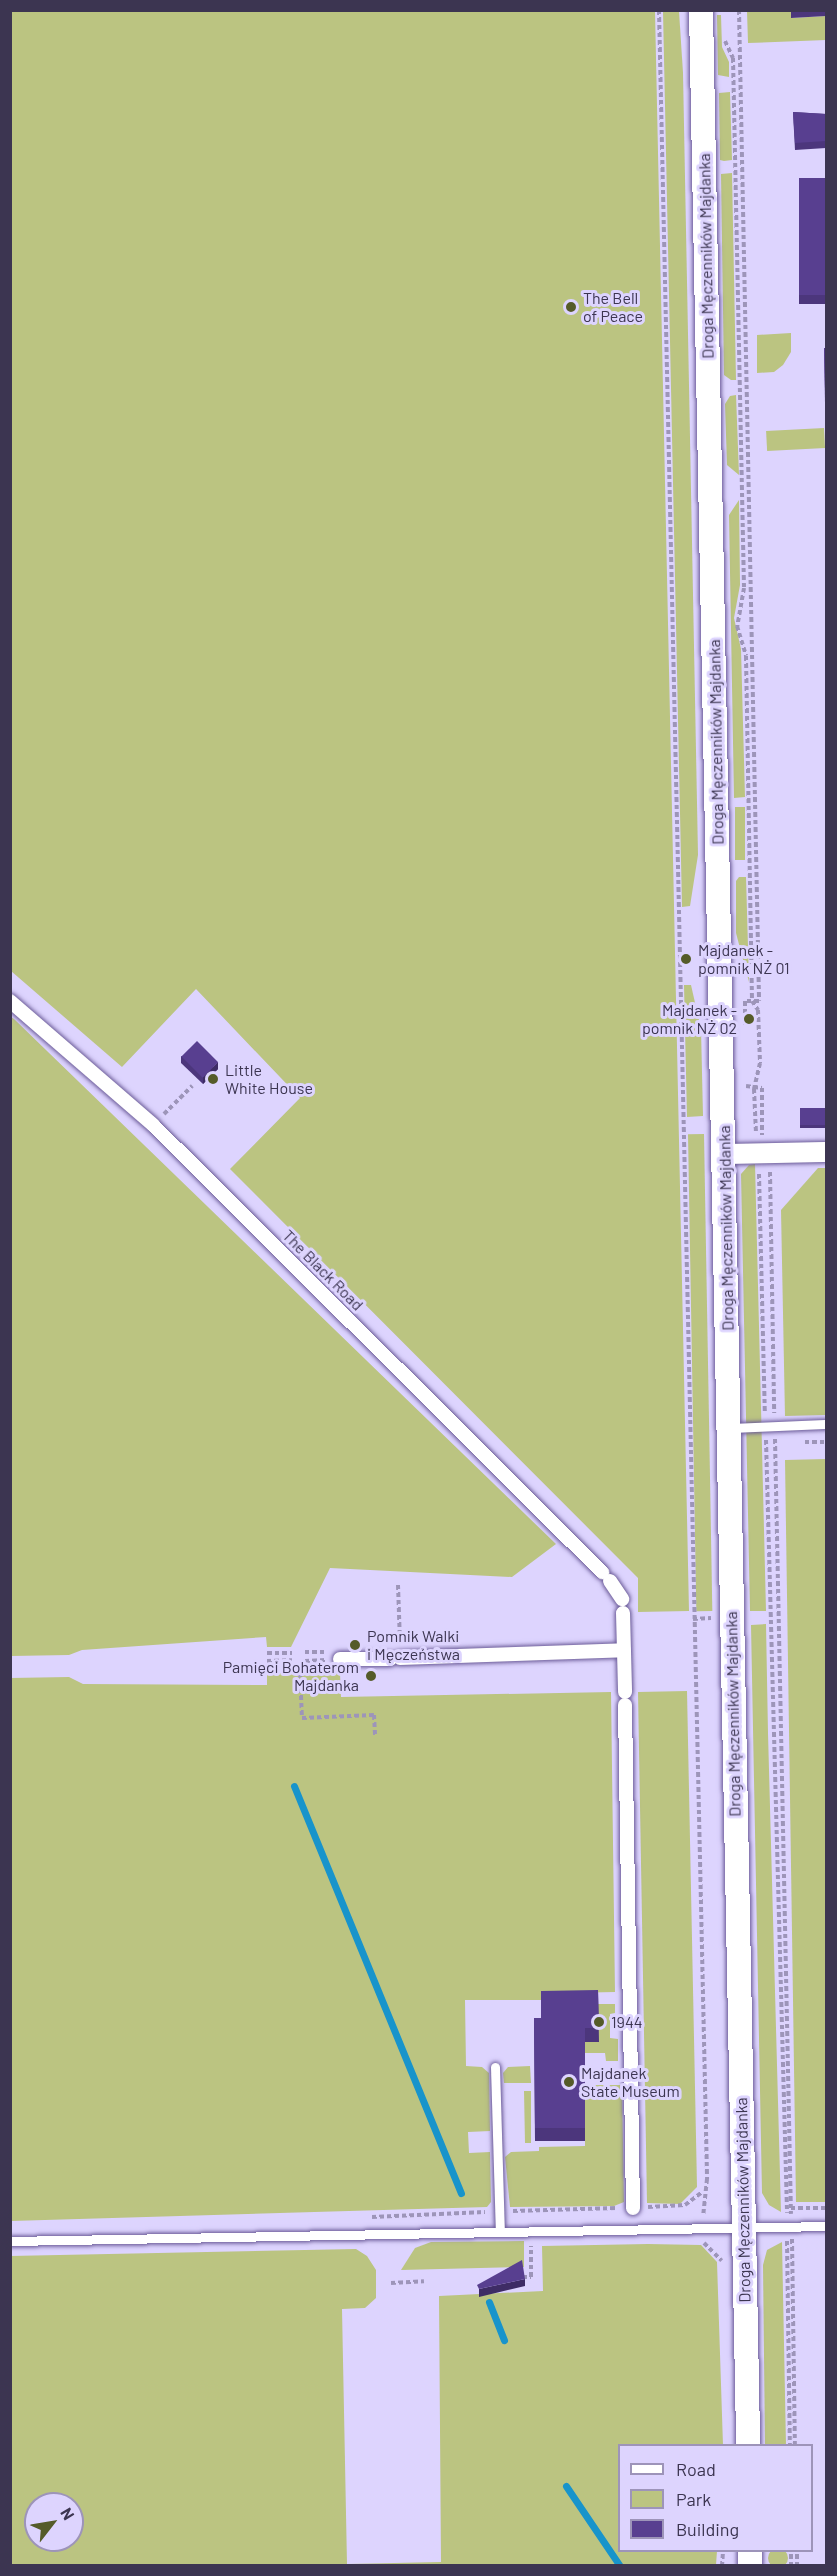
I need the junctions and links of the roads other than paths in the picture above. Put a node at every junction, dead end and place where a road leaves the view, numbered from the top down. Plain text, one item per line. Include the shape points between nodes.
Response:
1 (701, 10) edge
2 (10, 1001) edge
3 (826, 1152) edge
4 (725, 1154) junction
5 (826, 1424) edge
6 (729, 1428) junction
7 (624, 1650) junction
8 (340, 1659) dead end
9 (495, 2067) dead end
10 (633, 2208) road end
11 (744, 2226) junction
12 (826, 2226) edge
13 (500, 2231) junction
14 (10, 2241) edge
15 (748, 2444) edge

1 - 4 street, Droga Męczenników Majdanka
2 - 7 street, The Black Road via 153,1125 606,1577 622,1606
3 - 4 street via 764,1161
4 - 6 street, Droga Męczenników Majdanka
5 - 6 lane
6 - 11 street, Droga Męczenników Majdanka
7 - 8 street
7 - 10 street
9 - 13 lane
11 - 12 lane
11 - 13 lane
11 - 15 street, Droga Męczenników Majdanka
13 - 14 lane

